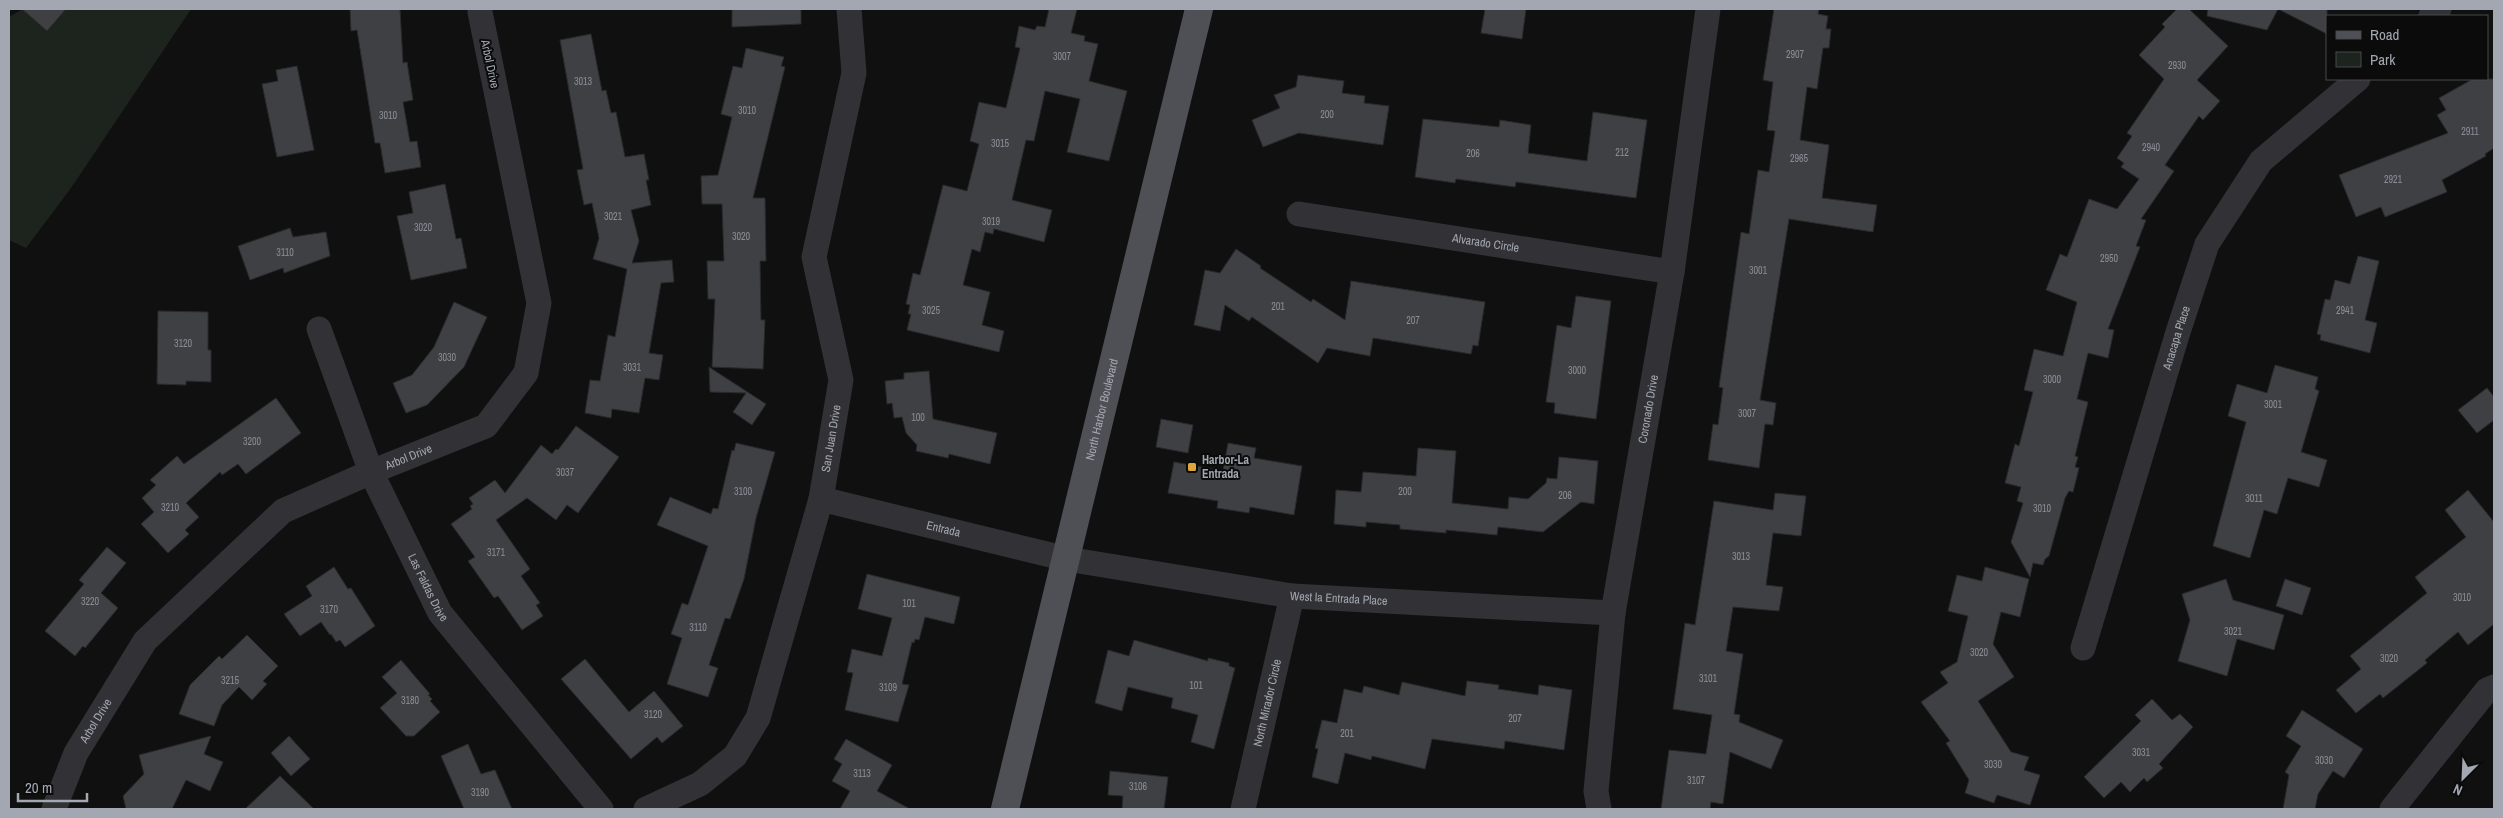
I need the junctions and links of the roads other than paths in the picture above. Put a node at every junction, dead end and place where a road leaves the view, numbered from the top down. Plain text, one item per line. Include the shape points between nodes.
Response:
1 (849, 9) edge
2 (1199, 9) edge
3 (1708, 9) edge
4 (480, 12) dead end
5 (2357, 80) edge
6 (1300, 214) dead end
7 (1672, 272) junction
8 (318, 329) dead end
9 (371, 472) junction
10 (821, 499) junction
11 (1066, 560) junction
12 (1292, 596) junction
13 (1613, 613) junction
14 (2083, 648) dead end
15 (2494, 687) edge
16 (54, 809) edge
17 (601, 809) edge
18 (646, 809) edge
19 (1005, 809) edge
20 (1242, 809) edge
21 (1599, 809) edge
22 (2392, 809) edge

1 - 10 street, San Juan Drive via 854,72 814,257 841,380
2 - 11 main road, North Harbor Boulevard
3 - 7 street, Coronado Drive
4 - 9 street, Arbol Drive via 539,303 526,373 486,426
5 - 14 street, Anacapa Place via 2261,162 2207,244
6 - 7 street, Alvarado Circle
7 - 13 street, Coronado Drive
8 - 9 street, Las Faldas Drive
9 - 16 street, Arbol Drive via 283,511 145,640 76,753
9 - 17 street, Las Faldas Drive via 440,613
10 - 11 street, Entrada
10 - 18 street, San Juan Drive via 758,718 735,756 700,784
11 - 12 street, West la Entrada Place
11 - 19 main road, North Harbor Boulevard
12 - 13 street, West la Entrada Place
12 - 20 street, North Mirador Circle
13 - 21 street, Coronado Drive via 1596,791
15 - 22 street via 2487,690

